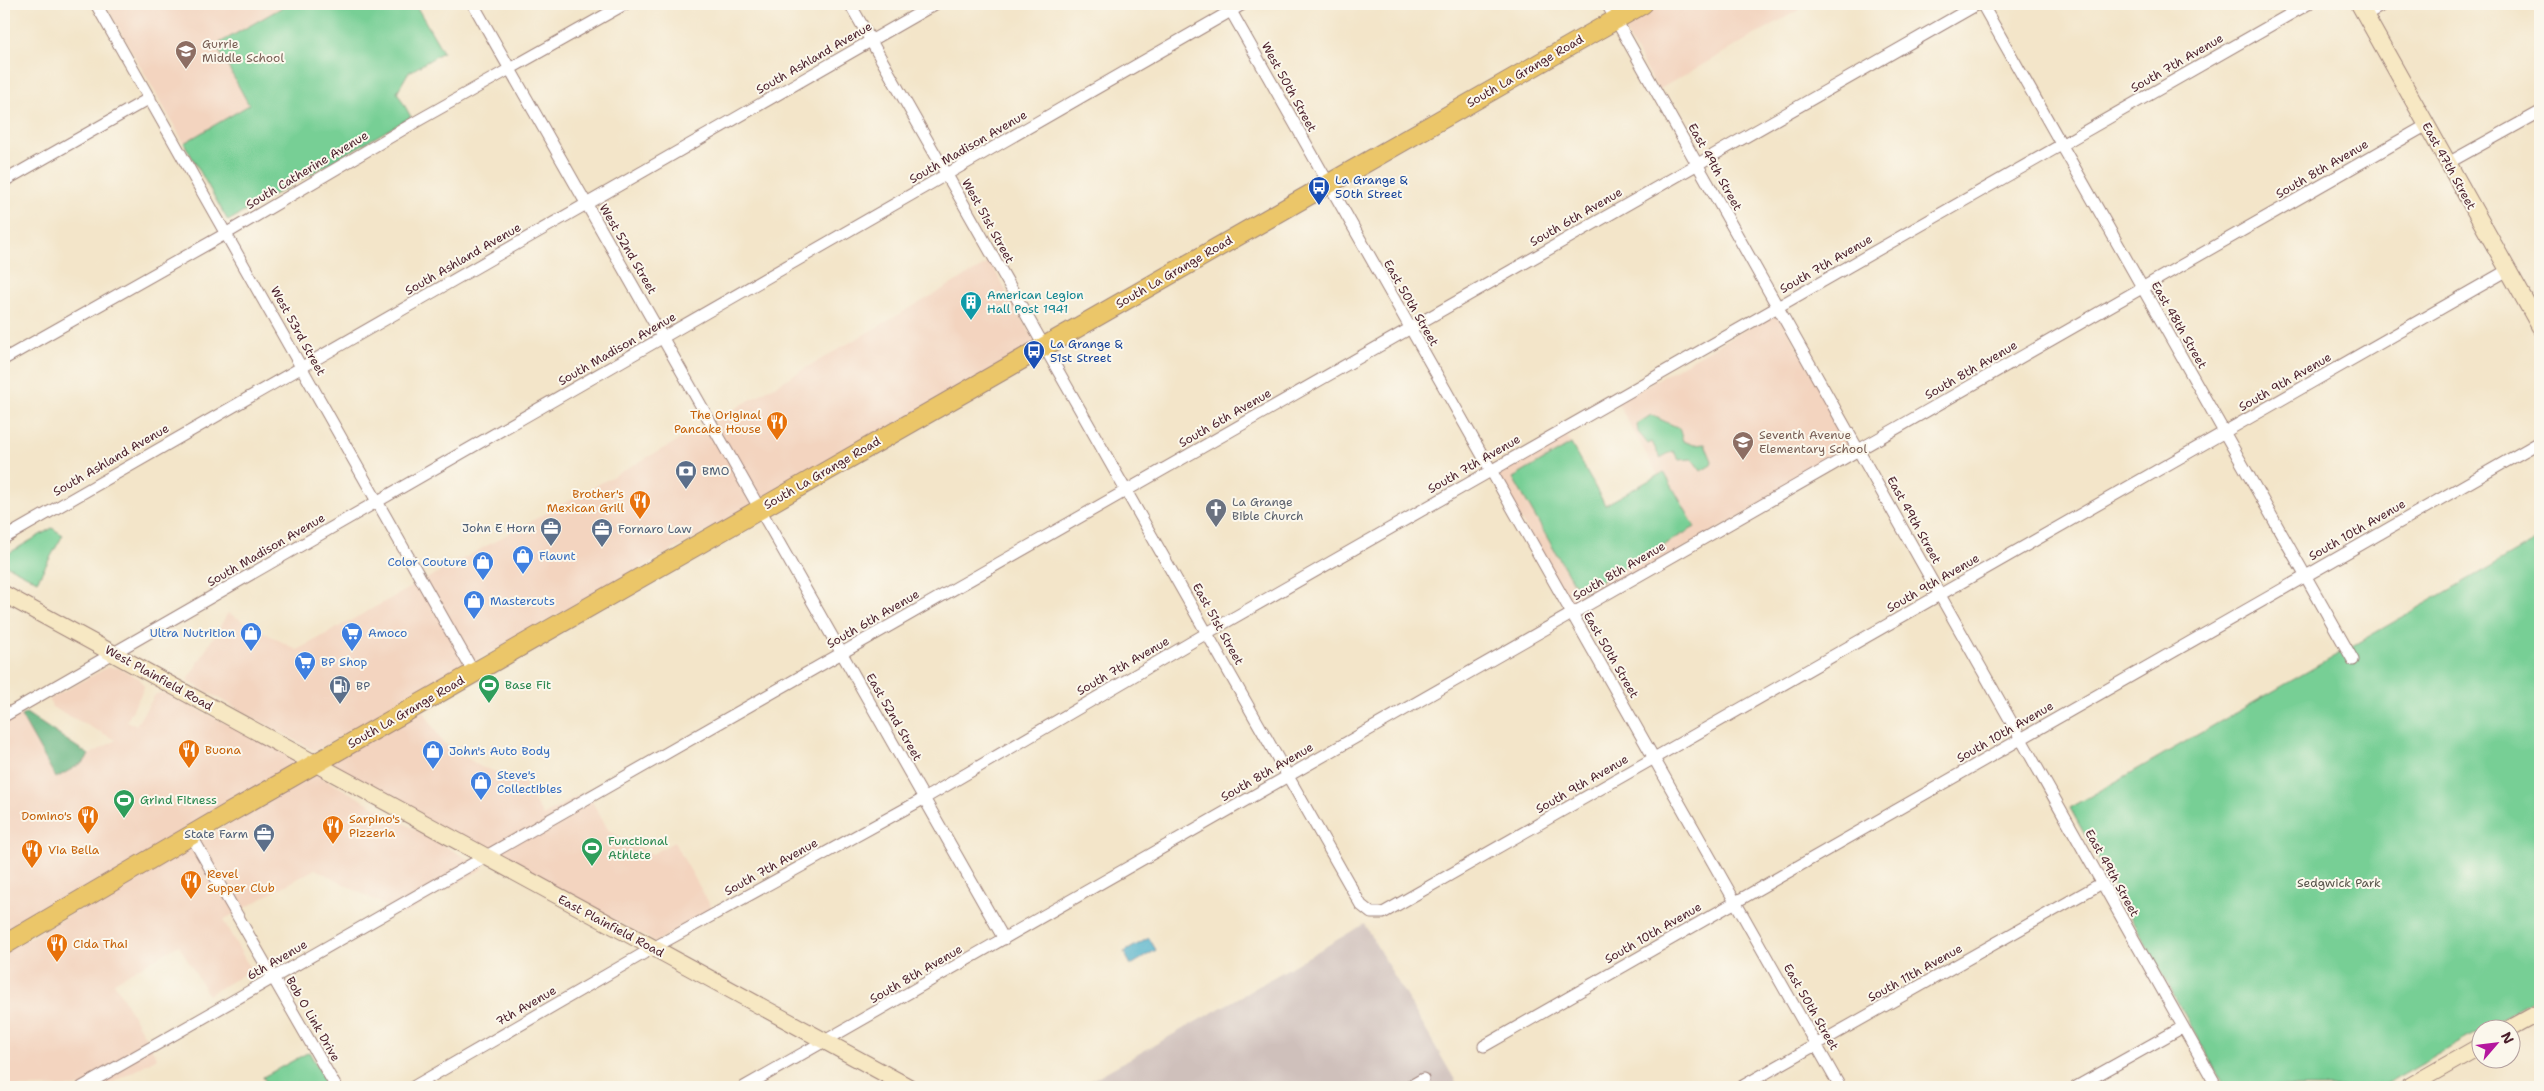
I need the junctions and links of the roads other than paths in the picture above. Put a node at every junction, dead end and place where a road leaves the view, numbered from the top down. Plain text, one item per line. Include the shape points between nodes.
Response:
1 (96, 4) edge
2 (473, 4) edge
3 (625, 4) edge
4 (850, 4) edge
5 (935, 4) edge
6 (1243, 4) edge
7 (1642, 4) edge
8 (1980, 4) edge
9 (2308, 4) edge
10 (2385, 4) edge
11 (1229, 7) edge
12 (2362, 9) edge
13 (1611, 11) edge
14 (871, 42) junction
15 (511, 70) junction
16 (150, 98) junction
17 (2540, 112) edge
18 (2427, 125) junction
19 (2061, 145) junction
20 (2448, 163) junction
21 (1697, 164) junction
22 (947, 175) junction
23 (4, 182) edge
24 (1328, 184) junction
25 (587, 204) junction
26 (227, 233) junction
27 (2508, 270) junction
28 (2142, 288) junction
29 (1778, 307) junction
30 (2536, 308) edge
31 (2540, 327) edge
32 (1410, 328) junction
33 (663, 339) junction
34 (1044, 346) junction
35 (4, 359) edge
36 (302, 366) junction
37 (2224, 432) junction
38 (2540, 442) edge
39 (1858, 450) junction
40 (1490, 471) junction
41 (1126, 490) junction
42 (378, 502) junction
43 (760, 509) junction
44 (4, 538) edge
45 (2305, 576) junction
46 (4, 594) edge
47 (1940, 595) junction
48 (1572, 614) junction
49 (1207, 633) junction
50 (114, 653) junction
51 (841, 654) junction
52 (2353, 660) dead end
53 (474, 673) junction
54 (4, 716) edge
55 (2021, 739) junction
56 (1654, 759) junction
57 (314, 764) junction
58 (1288, 776) junction
59 (925, 798) junction
60 (191, 835) junction
61 (485, 857) junction
62 (2102, 883) junction
63 (1735, 901) junction
64 (1371, 913) joint
65 (1004, 939) junction
66 (4, 945) edge
67 (653, 948) junction
68 (273, 978) junction
69 (2540, 1012) edge
70 (2522, 1022) edge
71 (2183, 1027) junction
72 (826, 1042) junction
73 (1816, 1044) junction
74 (1484, 1046) dead end
75 (2472, 1052) edge
76 (1423, 1079) dead end
77 (82, 1087) edge
78 (336, 1087) edge
79 (413, 1087) edge
80 (744, 1087) edge
81 (909, 1087) edge
82 (1409, 1087) edge
83 (1742, 1087) edge
84 (1840, 1087) edge
85 (2076, 1087) edge
86 (2217, 1087) edge
87 (2408, 1087) edge

1 - 16 street, West 53rd Street
2 - 15 street, West 52nd Street
3 - 15 street, South Catherine Avenue
4 - 14 street, West 51st Street
5 - 14 street, South Ashland Avenue
6 - 11 street, South Madison Avenue
7 - 13 main road, South La Grange Road
8 - 19 street, East 48th Street
8 - 21 street, South 6th Avenue
9 - 19 street, South 7th Avenue
10 - 12 street
11 - 22 street, South Madison Avenue
11 - 24 street, West 50th Street
12 - 18 main road, East 47th Street
13 - 21 street, East 49th Street
13 - 24 main road, South La Grange Road
14 - 22 street, West 51st Street
14 - 25 street, South Ashland Avenue
15 - 25 street, West 52nd Street
15 - 26 street, South Catherine Avenue
16 - 23 street
16 - 26 street, West 53rd Street
17 - 20 street
18 - 20 main road, East 47th Street
18 - 28 street, South 8th Avenue
19 - 28 street, East 48th Street
19 - 29 street, South 7th Avenue
20 - 27 main road, East 47th Street
21 - 29 street, East 49th Street
21 - 32 street, South 6th Avenue
22 - 33 street, South Madison Avenue
22 - 34 street, West 51st Street
24 - 32 street, East 50th Street
24 - 34 main road, South La Grange Road
25 - 33 street, West 52nd Street
25 - 36 street, South Ashland Avenue
26 - 35 street, South Catherine Avenue
26 - 36 street, West 53rd Street
27 - 30 main road, East 47th Street
27 - 37 street, South 9th Avenue
28 - 37 street, East 48th Street
28 - 39 street, South 8th Avenue
29 - 39 street, East 49th Street
29 - 40 street, South 7th Avenue
30 - 31 main road, East 47th Street
32 - 40 street, East 50th Street
32 - 41 street, South 6th Avenue
33 - 42 street, South Madison Avenue
33 - 43 street, West 52nd Street
34 - 41 street, East 51st Street
34 - 43 main road, South La Grange Road
36 - 42 street, West 53rd Street
36 - 44 street, South Ashland Avenue
37 - 45 street, East 48th Street
37 - 47 street, South 9th Avenue
38 - 45 street, South 10th Avenue
39 - 47 street, East 49th Street
39 - 48 street, South 8th Avenue
40 - 48 street, East 50th Street
40 - 49 street, South 7th Avenue
41 - 49 street, East 51st Street
41 - 51 street, South 6th Avenue
42 - 50 street, South Madison Avenue
42 - 53 street, West 53rd Street
43 - 51 street, East 52nd Street
43 - 53 main road, South La Grange Road
45 - 52 street, East 48th Street
45 - 55 street, South 10th Avenue
46 - 50 main road, West Plainfield Road
47 - 55 street, East 49th Street
47 - 56 street, South 9th Avenue
48 - 56 street, East 50th Street
48 - 58 street, South 8th Avenue
49 - 58 street, East 51st Street
49 - 59 street, South 7th Avenue
50 - 54 street, South Madison Avenue
50 - 57 main road, West Plainfield Road
51 - 59 street, East 52nd Street
51 - 61 street, South 6th Avenue
53 - 57 main road, South La Grange Road
55 - 62 street, East 49th Street
55 - 63 street, South 10th Avenue
56 - 63 street, East 50th Street
56 - 64 street, South 9th Avenue via 1383,913
57 - 60 main road, South La Grange Road
57 - 61 main road, East Plainfield Road
58 - 64 street, East 51st Street via 1361,905
58 - 65 street, South 8th Avenue
59 - 65 street, East 52nd Street
59 - 67 street, South 7th Avenue
60 - 66 main road, South La Grange Road
60 - 68 street, Bob O Link Drive
61 - 67 main road, East Plainfield Road
61 - 68 street, 6th Avenue
62 - 71 street, East 49th Street
62 - 73 street, South 11th Avenue
63 - 73 street, East 50th Street
63 - 74 street, South 10th Avenue
65 - 72 street, South 8th Avenue
67 - 72 main road, East Plainfield Road
67 - 79 street, 7th Avenue
68 - 77 street, 6th Avenue
68 - 78 street, Bob O Link Drive
69 - 70 main road
71 - 85 street
71 - 86 street, East 49th Street
72 - 80 street, South 8th Avenue
72 - 81 main road, East Plainfield Road
73 - 83 street, South 11th Avenue
73 - 84 street, East 50th Street
75 - 87 main road
76 - 82 street

